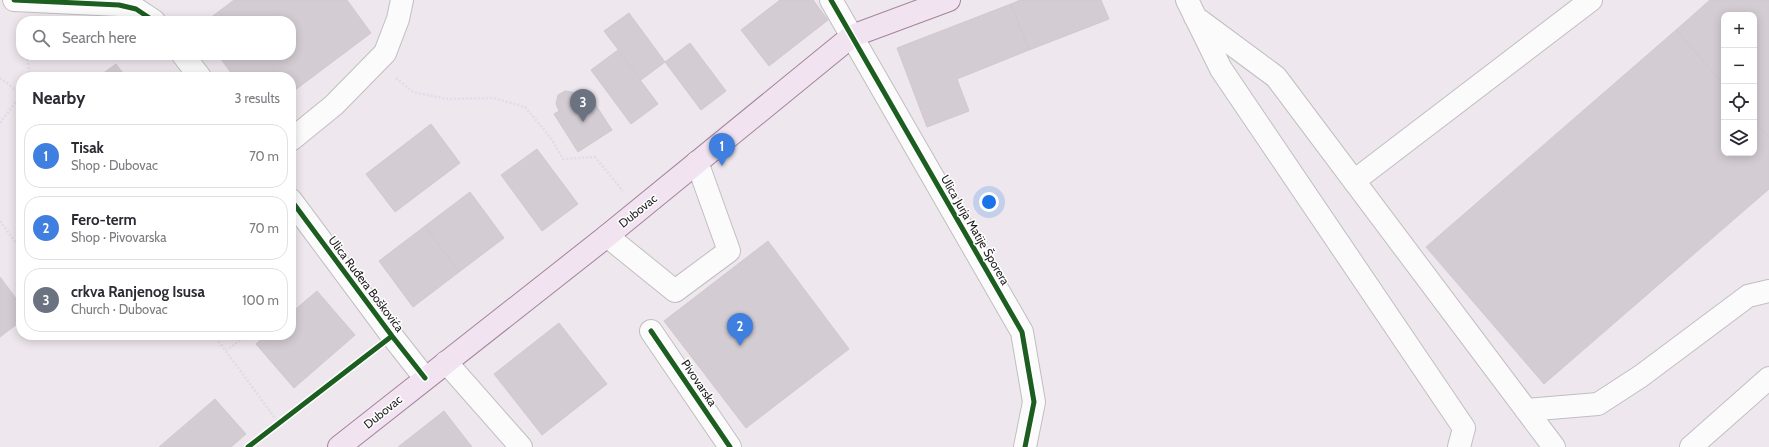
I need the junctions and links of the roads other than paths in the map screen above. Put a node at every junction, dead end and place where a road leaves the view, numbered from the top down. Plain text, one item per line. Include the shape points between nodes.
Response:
1 (14, 0) edge
2 (402, 0) edge
3 (831, 0) edge
4 (949, 0) edge
5 (1591, 0) edge
6 (1568, 7) edge
7 (1191, 8) edge
8 (146, 16) edge
9 (852, 36) junction
10 (187, 60) edge
11 (196, 72) edge
12 (296, 136) edge
13 (697, 162) junction
14 (1354, 181) junction
15 (296, 207) edge
16 (607, 236) junction
17 (1769, 291) edge
18 (651, 331) dead end
19 (446, 362) junction
20 (426, 378) junction
21 (1769, 378) edge
22 (1526, 410) junction
23 (339, 447) edge
24 (520, 447) edge
25 (730, 447) edge
26 (1025, 447) edge
27 (1459, 447) edge
28 (1554, 447) edge
29 (1691, 447) edge

1 - 8 street via 119,5 136,9
2 - 12 street via 385,53 334,105
3 - 9 street, Ulica Jurja Matije Šporera
4 - 9 main road, Dubovac
5 - 6 street
6 - 14 street
7 - 14 street via 1276,77
7 - 27 street via 1221,69 1464,428
9 - 13 main road, Dubovac
9 - 26 street, Ulica Jurja Matije Šporera via 1022,332 1034,402
10 - 11 street
13 - 16 main road, Dubovac
13 - 16 street via 729,251 674,291
14 - 22 street
15 - 20 street, Ulica Ruđera Boškovića
16 - 19 main road, Dubovac
17 - 22 street via 1748,296 1641,376 1598,404
18 - 25 street, Pivovarska
19 - 20 main road, Dubovac
19 - 24 street
20 - 23 main road, Dubovac
21 - 29 street
22 - 28 street

